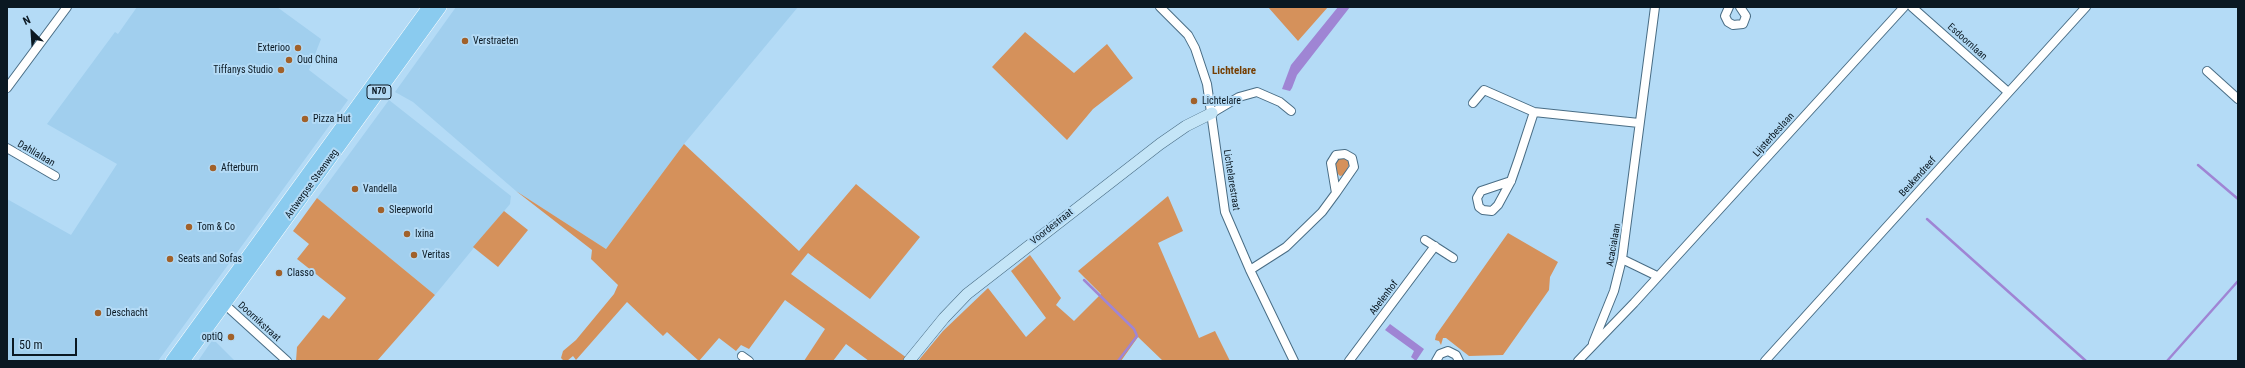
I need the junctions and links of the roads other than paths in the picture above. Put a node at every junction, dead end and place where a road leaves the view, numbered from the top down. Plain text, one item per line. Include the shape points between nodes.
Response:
1 (67, 7) edge
2 (429, 7) edge
3 (440, 7) edge
4 (1160, 7) edge
5 (1655, 7) edge
6 (1729, 7) edge
7 (1740, 7) edge
8 (1904, 7) edge
9 (1912, 7) edge
10 (2086, 7) edge
11 (2208, 72) dead end
12 (7, 88) edge
13 (2008, 92) junction
14 (2238, 99) edge
15 (1473, 103) dead end
16 (1291, 111) dead end
17 (1534, 112) junction
18 (1212, 113) junction
19 (1639, 123) junction
20 (7, 148) edge
21 (55, 176) dead end
22 (1510, 181) dead end
23 (1336, 193) dead end
24 (1425, 240) dead end
25 (1435, 246) junction
26 (1453, 258) dead end
27 (1622, 259) junction
28 (1250, 270) junction
29 (1658, 276) junction
30 (221, 301) junction
31 (1592, 347) junction
32 (742, 356) dead end
33 (172, 361) edge
34 (183, 361) edge
35 (287, 361) edge
36 (749, 361) edge
37 (909, 361) edge
38 (1294, 361) edge
39 (1349, 361) edge
40 (1436, 361) edge
41 (1459, 361) edge
42 (1578, 361) edge
43 (1766, 361) edge

1 - 12 street
2 - 30 main road, Antwerpse Steenweg / N70
3 - 30 main road, Antwerpse Steenweg / N70
4 - 18 street, Lichtelarestraat via 1188,36 1195,48 1207,84
5 - 19 street, Acacialaan
6 - 7 street via 1725,16 1728,22 1734,25 1743,24 1746,16
8 - 29 street, Lijsterbeslaan
9 - 13 street, Esdoornlaan
10 - 13 street, Beukendreef
11 - 14 street
13 - 43 street, Beukendreef
15 - 17 street via 1484,90
16 - 18 street via 1280,102 1257,92 1239,97
17 - 19 street
17 - 22 street
18 - 28 street, Lichtelarestraat via 1225,212
18 - 37 street, Voordestraat via 1186,126 1160,144 973,289 944,318
19 - 27 street, Acacialaan
20 - 21 street, Dahlialaan
23 - 28 street via 1304,231
24 - 25 street
25 - 26 street
25 - 39 street, Abelenhof
27 - 29 street
27 - 31 street, Acacialaan via 1614,291
28 - 38 street, Lichtelarestraat
29 - 31 street, Lijsterbeslaan
30 - 33 main road, Antwerpse Steenweg / N70
30 - 34 main road, Antwerpse Steenweg / N70
30 - 35 street, Doornikstraat
31 - 42 street, Acacialaan
32 - 36 street
40 - 41 street via 1440,354 1448,351 1456,354

